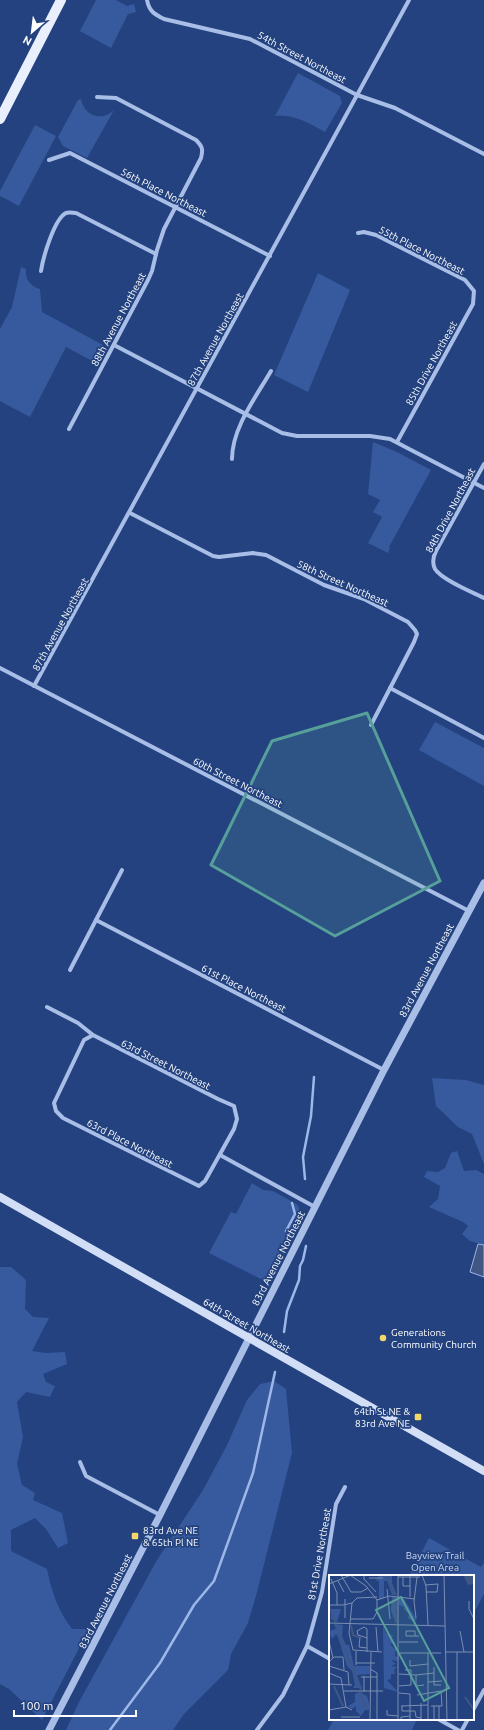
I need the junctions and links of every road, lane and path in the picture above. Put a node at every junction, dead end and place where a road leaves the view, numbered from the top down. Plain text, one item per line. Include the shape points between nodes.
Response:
1 (61, 0) edge
2 (147, 0) edge
3 (410, 0) edge
4 (357, 95) junction
5 (97, 98) dead end
6 (0, 119) edge
7 (484, 154) edge
8 (49, 160) dead end
9 (176, 207) junction
10 (358, 233) dead end
11 (156, 254) junction
12 (270, 256) junction
13 (41, 271) dead end
14 (474, 291) joint
15 (114, 345) junction
16 (271, 370) dead end
17 (197, 389) junction
18 (246, 415) junction
19 (69, 428) dead end
20 (397, 442) junction
21 (232, 459) dead end
22 (484, 464) edge
23 (474, 483) junction
24 (484, 488) edge
25 (130, 513) junction
26 (484, 598) edge
27 (0, 668) edge
28 (34, 686) junction
29 (390, 688) junction
30 (371, 725) dead end
31 (484, 738) edge
32 (122, 870) dead end
33 (484, 883) edge
34 (469, 911) junction
35 (96, 920) junction
36 (70, 970) dead end
37 (47, 1007) dead end
38 (93, 1035) junction
39 (384, 1070) junction
40 (220, 1155) junction
41 (0, 1197) edge
42 (315, 1207) junction
43 (250, 1338) junction
44 (80, 1462) dead end
45 (484, 1471) edge
46 (344, 1487) dead end
47 (160, 1515) junction
48 (307, 1646) junction
49 (329, 1658) edge
50 (484, 1690) edge
51 (474, 1708) edge
52 (440, 1720) edge
53 (467, 1720) edge
54 (49, 1730) edge
55 (257, 1730) edge
56 (458, 1730) edge
57 (462, 1730) edge

1 - 6 main road
2 - 4 street, 54th Street Northeast via 153,13 173,22 250,39
3 - 4 street, 87th Avenue Northeast
4 - 7 street, 54th Street Northeast via 395,108
4 - 12 street, 87th Avenue Northeast
5 - 9 street, 88th Avenue Northeast via 116,98 202,145 201,158
8 - 9 street, 56th Place Northeast via 70,153
9 - 11 street, 88th Avenue Northeast
9 - 12 street, 56th Place Northeast
10 - 14 street, 55th Place Northeast via 376,235 465,280
11 - 13 street via 76,213 66,213 47,245
11 - 15 street, 88th Avenue Northeast via 150,276
12 - 17 street, 87th Avenue Northeast
14 - 20 street, 85th Drive Northeast via 473,304
15 - 17 street
15 - 19 street, 88th Avenue Northeast
16 - 18 street
17 - 18 street
17 - 25 street, 87th Avenue Northeast
18 - 20 street via 288,435 370,436
18 - 21 street via 236,433
20 - 23 street
22 - 23 street, 84th Drive Northeast
23 - 24 street
23 - 26 street, 84th Drive Northeast via 436,551 434,565 441,576
25 - 28 street, 87th Avenue Northeast
25 - 29 street, 58th Street Northeast via 213,556 253,553 266,556 324,585 364,599 408,622 415,630 414,642
27 - 28 street, 60th Street Northeast
28 - 34 street, 60th Street Northeast
29 - 30 street
29 - 31 street
32 - 35 street
33 - 34 street, 83rd Avenue Northeast
34 - 39 street, 83rd Avenue Northeast
35 - 36 street
35 - 39 street, 61st Place Northeast
37 - 38 street, 63rd Street Northeast via 78,1023
38 - 40 street, 63rd Street Northeast via 234,1106 237,1118
38 - 40 street, 63rd Place Northeast via 84,1040 54,1103 56,1111 63,1118 199,1186 205,1181
39 - 42 street, 83rd Avenue Northeast
40 - 42 street
41 - 43 main road, 64th Street Northeast
42 - 43 street, 83rd Avenue Northeast
43 - 45 main road, 64th Street Northeast
43 - 47 street, 83rd Avenue Northeast
44 - 47 street via 86,1476
46 - 48 street, 81st Drive Northeast via 336,1504 322,1592
47 - 54 street, 83rd Avenue Northeast
48 - 49 street
48 - 55 street, 81st Drive Northeast via 283,1695
50 - 51 street
52 - 56 street
53 - 57 street

